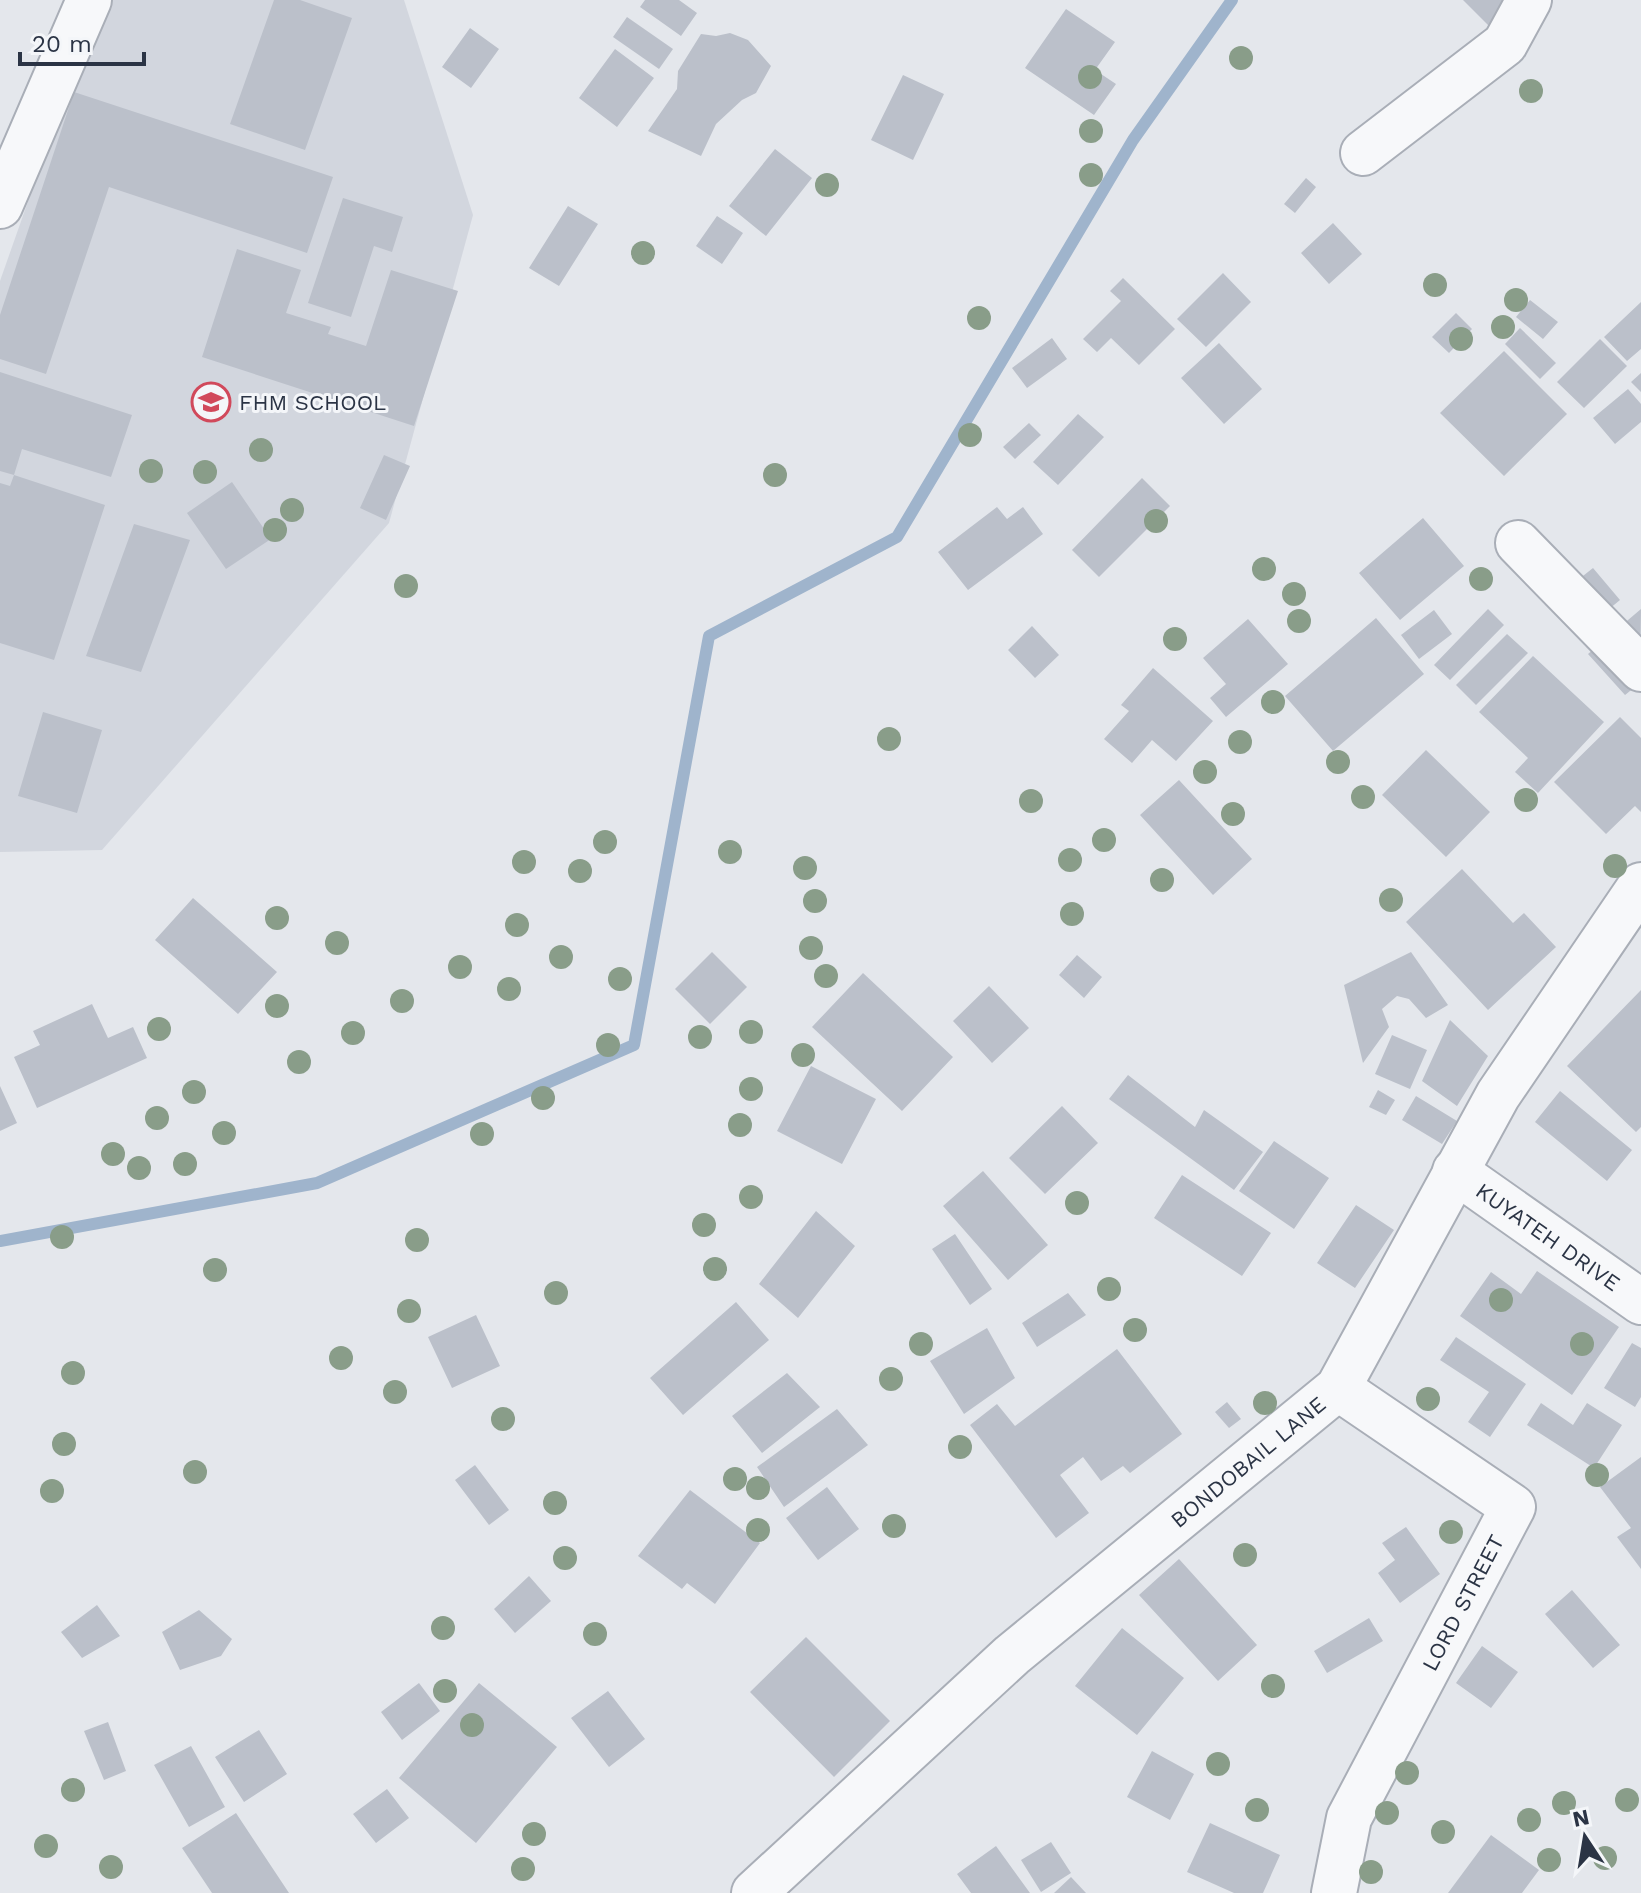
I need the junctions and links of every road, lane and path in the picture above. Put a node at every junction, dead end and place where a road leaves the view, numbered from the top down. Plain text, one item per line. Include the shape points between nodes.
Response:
1 (89, 0) edge
2 (1529, 0) edge
3 (1363, 153) dead end
4 (0, 206) edge
5 (1518, 543) dead end
6 (1641, 669) edge
7 (1641, 885) edge
8 (1455, 1171) junction
9 (1641, 1302) edge
10 (1338, 1388) junction
11 (754, 1893) edge
12 (1334, 1893) edge

1 - 4 street
2 - 3 street via 1505,44
5 - 6 street
7 - 8 street, BONDOBAIL LANE via 1498,1095
8 - 9 street, KUYATEH DRIVE
8 - 10 street, BONDOBAIL LANE
10 - 11 street, BONDOBAIL LANE via 1012,1655
10 - 12 street, LORD STREET via 1513,1507 1349,1818

